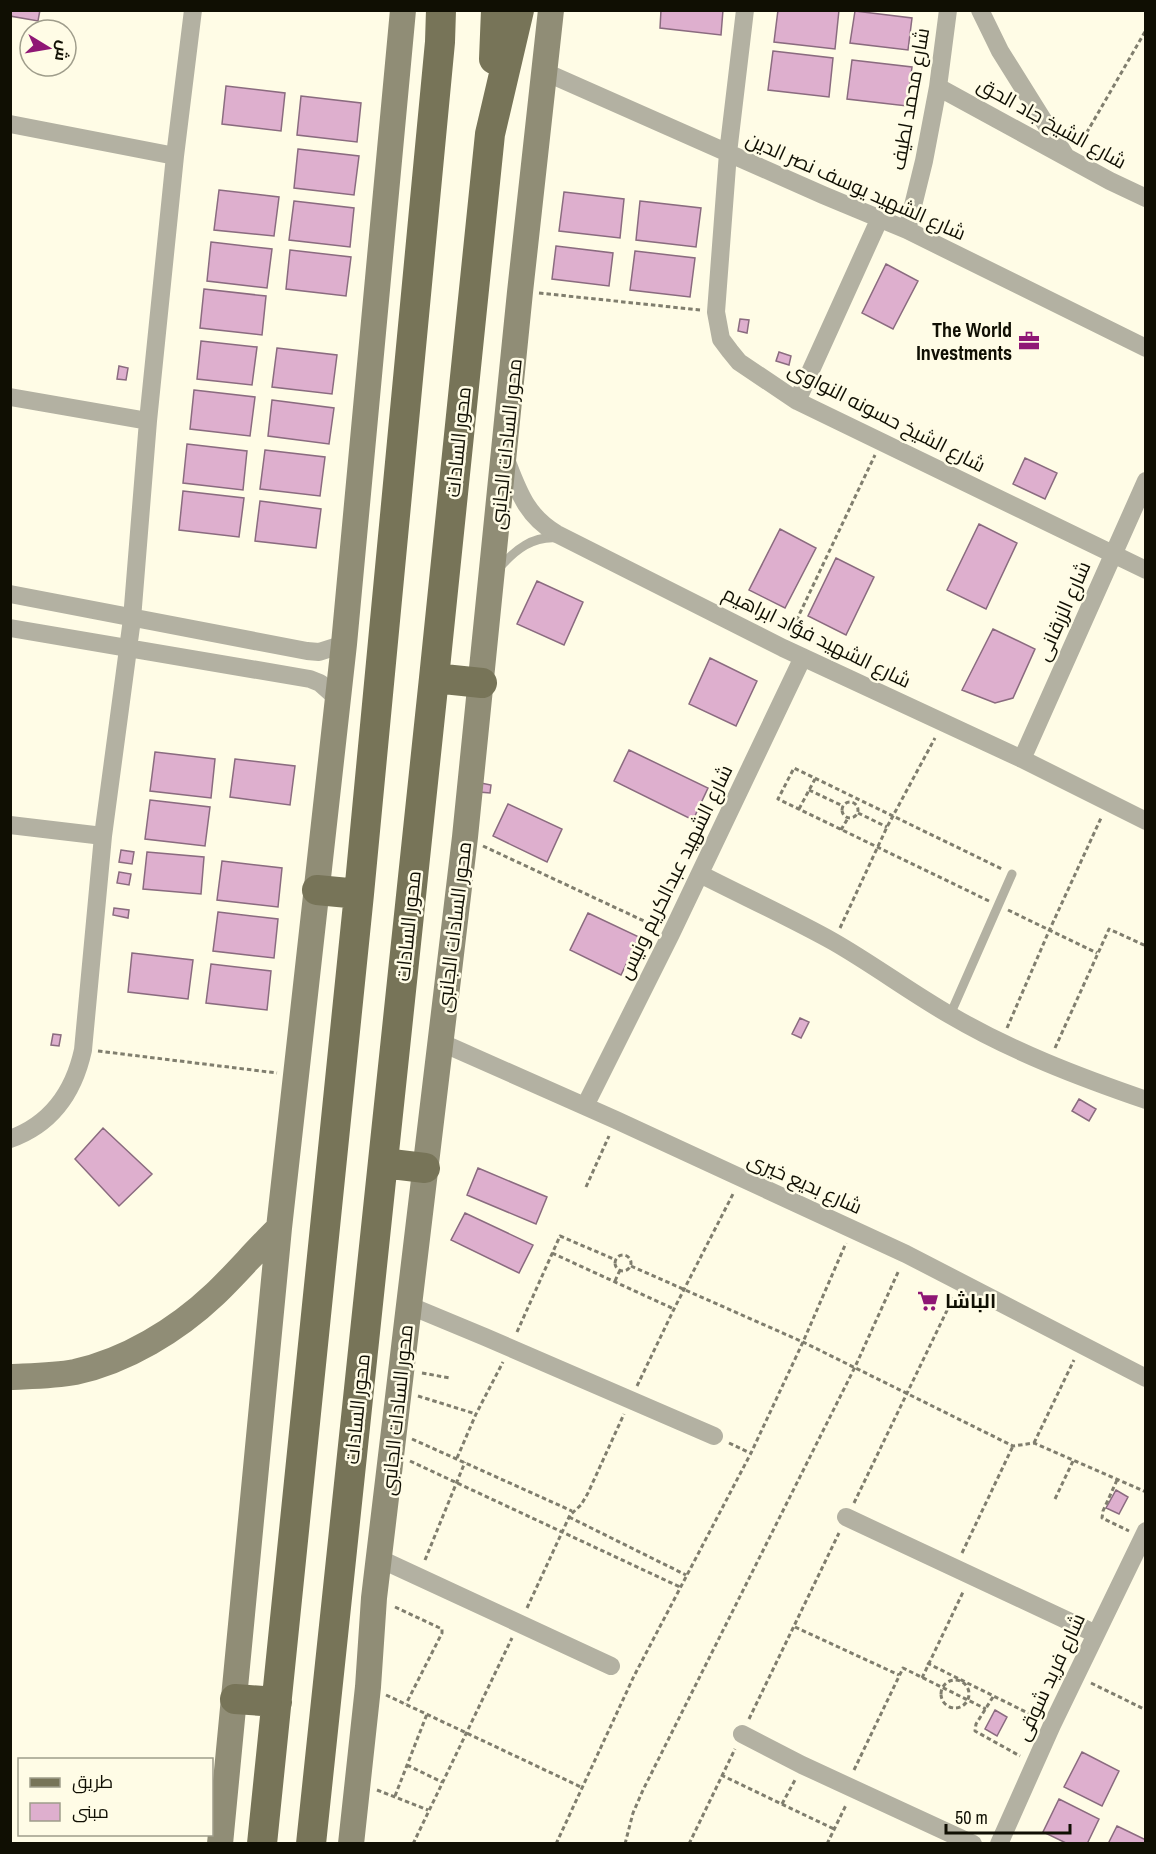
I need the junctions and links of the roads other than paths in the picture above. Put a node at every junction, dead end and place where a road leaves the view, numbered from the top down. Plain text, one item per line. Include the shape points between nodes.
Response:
1 (193, 10) edge
2 (403, 10) edge
3 (441, 10) edge
4 (446, 10) edge
5 (496, 10) edge
6 (519, 10) edge
7 (551, 10) edge
8 (745, 10) edge
9 (948, 10) edge
10 (980, 10) edge
11 (440, 42) junction
12 (545, 72) junction
13 (938, 87) junction
14 (10, 124) edge
15 (490, 134) junction
16 (728, 153) junction
17 (175, 156) junction
18 (1068, 157) junction
19 (1146, 198) edge
20 (879, 220) junction
21 (907, 231) junction
22 (1146, 348) edge
23 (10, 397) edge
24 (797, 401) junction
25 (148, 421) junction
26 (504, 456) junction
27 (1146, 481) edge
28 (567, 539) junction
29 (1113, 554) junction
30 (1146, 570) edge
31 (493, 575) junction
32 (10, 594) edge
33 (132, 619) junction
34 (10, 628) edge
35 (344, 644) junction
36 (128, 647) junction
37 (803, 657) junction
38 (434, 678) junction
39 (482, 683) junction
40 (338, 699) junction
41 (1022, 759) junction
42 (1146, 820) edge
43 (10, 825) edge
44 (103, 836) junction
45 (700, 874) junction
46 (1012, 874) road end
47 (317, 890) junction
48 (359, 894) junction
49 (950, 1015) junction
50 (440, 1042) junction
51 (1146, 1100) edge
52 (585, 1106) junction
53 (10, 1139) edge
54 (383, 1163) junction
55 (425, 1168) junction
56 (279, 1228) junction
57 (408, 1305) junction
58 (10, 1377) edge
59 (1146, 1378) edge
60 (714, 1436) road end
61 (846, 1517) road end
62 (1144, 1534) edge
63 (378, 1558) junction
64 (1096, 1634) junction
65 (611, 1666) dead end
66 (235, 1699) junction
67 (277, 1702) junction
68 (742, 1734) road end
69 (356, 1795) junction
70 (220, 1844) edge
71 (262, 1844) edge
72 (311, 1844) edge
73 (351, 1844) edge
74 (367, 1844) edge
75 (973, 1844) edge
76 (999, 1844) edge

1 - 17 street
2 - 35 street
3 - 11 main road
4 - 11 main road
5 - 15 main road
6 - 15 main road, محور السادات
7 - 12 street, محور السادات الجانبى
8 - 16 street, شارع الشيخ حسونه النواوى
9 - 13 street, شارع محمد لطيف
10 - 18 street via 1000,51
11 - 48 main road
12 - 16 street, شارع الشهيد يوسف نصر الدين
12 - 26 street, محور السادات الجانبى
13 - 18 street, شارع الشيخ جاد الحق
13 - 21 street, شارع محمد لطيف
14 - 17 street
15 - 38 main road, محور السادات
16 - 20 street, شارع الشهيد يوسف نصر الدين
16 - 24 street, شارع الشيخ حسونه النواوى via 716,312 721,339 740,362
17 - 25 street
18 - 19 street, شارع الشيخ جاد الحق
20 - 21 street, شارع الشهيد يوسف نصر الدين
20 - 24 street
21 - 22 street, شارع الشهيد يوسف نصر الدين
23 - 25 street
24 - 29 street, شارع الشيخ حسونه النواوى
25 - 33 street
26 - 28 street, شارع الشهيد فؤاد ابراهيم via 528,509
26 - 31 street, محور السادات الجانبى
27 - 29 street, شارع الزرقانى
28 - 31 lane via 552,537 531,542 510,555
28 - 37 street, شارع الشهيد فؤاد ابراهيم
29 - 30 street, شارع الشيخ حسونه النواوى
29 - 41 street, شارع الزرقانى
31 - 39 street, محور السادات الجانبى
32 - 33 street
33 - 35 street via 307,651 319,652
33 - 36 street
34 - 36 street
35 - 40 street
36 - 40 street via 310,679 320,682
36 - 44 street
37 - 41 street, شارع الشهيد فؤاد ابراهيم
37 - 45 street, شارع الشهيد عبدالكريم ونيس
38 - 39 main road
38 - 54 main road, محور السادات
39 - 50 street, محور السادات الجانبى
40 - 47 street
41 - 42 street, شارع الشهيد فؤاد ابراهيم
43 - 44 street
44 - 53 street via 80,1065 65,1098 50,1114
45 - 49 street via 833,942
45 - 52 street, شارع الشهيد عبدالكريم ونيس
46 - 49 lane
47 - 48 main road
47 - 56 street
48 - 67 main road
49 - 51 street via 1048,1063
50 - 52 street, شارع بديع خيرى
50 - 55 street, محور السادات الجانبى
52 - 59 street, شارع بديع خيرى via 906,1254
54 - 55 main road
54 - 72 main road, محور السادات
55 - 57 street, محور السادات الجانبى
56 - 58 street via 213,1296 164,1334 104,1363 76,1371
56 - 66 street
57 - 60 street
57 - 63 street, محور السادات الجانبى
61 - 64 street
62 - 64 street, شارع فريد شوقى
63 - 65 street
63 - 69 street, محور السادات الجانبى
64 - 76 street, شارع فريد شوقى
66 - 67 main road
66 - 70 street
67 - 71 main road
68 - 75 street
69 - 73 street, محور السادات الجانبى
69 - 74 street via 360,1831

